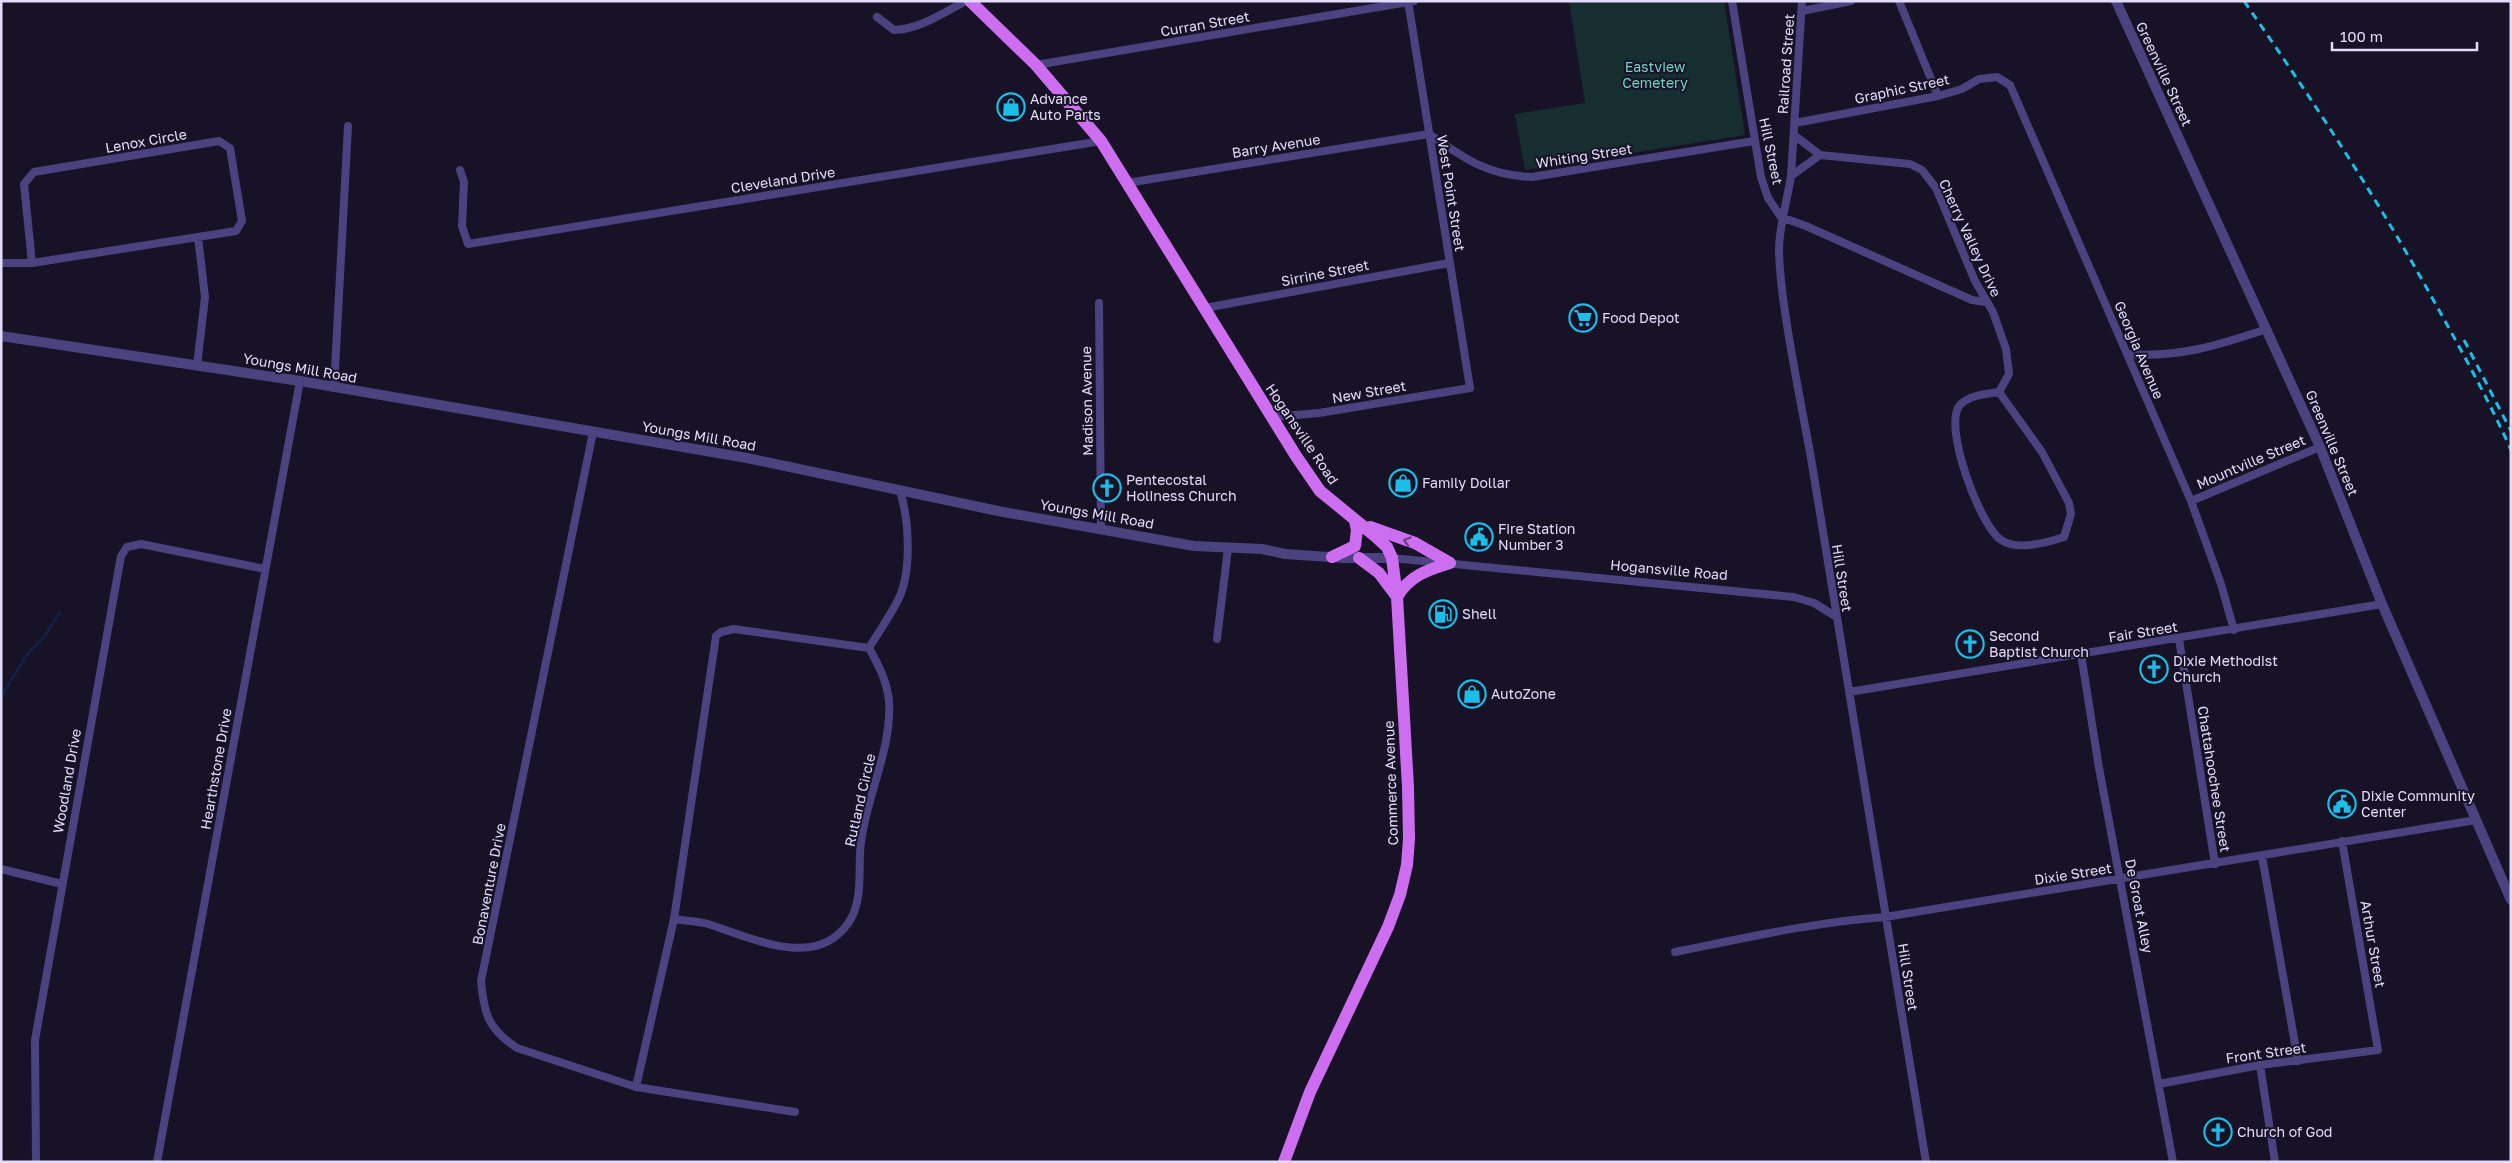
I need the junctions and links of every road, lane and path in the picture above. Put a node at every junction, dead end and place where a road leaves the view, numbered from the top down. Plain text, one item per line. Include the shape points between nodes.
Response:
1 (966, 1) edge
2 (970, 1) edge
3 (1732, 1) edge
4 (1802, 1) edge
5 (1851, 1) edge
6 (1899, 1) edge
7 (2116, 1) edge
8 (1410, 2) edge
9 (1802, 11) junction
10 (877, 17) dead end
11 (1036, 65) junction
12 (2010, 85) joint
13 (1938, 96) junction
14 (1795, 124) junction
15 (348, 126) dead end
16 (1429, 134) junction
17 (1794, 136) junction
18 (1101, 141) junction
19 (1754, 141) junction
20 (1820, 155) junction
21 (460, 170) dead end
22 (1791, 176) junction
23 (1127, 183) junction
24 (1781, 217) junction
25 (198, 237) junction
26 (1450, 262) junction
27 (1, 263) edge
28 (32, 263) junction
29 (1986, 302) junction
30 (1099, 303) dead end
31 (1205, 308) junction
32 (2267, 329) junction
33 (1, 336) edge
34 (2127, 354) junction
35 (198, 366) junction
36 (300, 381) junction
37 (334, 388) junction
38 (1470, 388) joint
39 (1999, 392) junction
40 (1272, 417) junction
41 (593, 432) junction
42 (2320, 447) junction
43 (900, 492) junction
44 (2191, 501) junction
45 (1355, 521) junction
46 (1101, 529) junction
47 (1228, 548) junction
48 (1332, 558) junction
49 (1360, 558) junction
50 (1392, 558) junction
51 (1450, 563) junction
52 (265, 569) junction
53 (1397, 597) junction
54 (2382, 604) junction
55 (1835, 616) junction
56 (2234, 630) junction
57 (1217, 639) dead end
58 (2179, 639) junction
59 (869, 648) junction
60 (2081, 654) junction
61 (1849, 692) junction
62 (2476, 820) junction
63 (2342, 841) junction
64 (2262, 856) junction
65 (2215, 864) junction
66 (1, 869) edge
67 (2121, 879) junction
68 (62, 884) junction
69 (2511, 900) edge
70 (1885, 917) junction
71 (674, 919) junction
72 (1675, 952) dead end
73 (2378, 1050) joint
74 (2298, 1061) junction
75 (2260, 1065) junction
76 (2159, 1084) junction
77 (636, 1087) junction
78 (795, 1112) dead end
79 (36, 1162) edge
80 (157, 1162) edge
81 (1284, 1162) edge
82 (1926, 1162) edge
83 (2173, 1162) edge
84 (2275, 1162) edge

1 - 10 street via 920,25 903,30 894,30
2 - 11 main road, Hogansville Road
3 - 19 street, Hill Street
4 - 9 street, Railroad Street
5 - 9 street
6 - 13 street
7 - 32 street, Greenville Street
8 - 11 street, Curran Street
8 - 16 street, West Point Street
9 - 14 street, Railroad Street
11 - 18 main road, Hogansville Road
12 - 13 street, Graphic Street via 1997,76 1979,79 1962,89
12 - 34 street, Georgia Avenue
13 - 14 street, Graphic Street
14 - 17 street, Railroad Street
15 - 37 street
16 - 19 street, Whiting Street via 1471,163 1514,177 1532,177
16 - 23 street, Barry Avenue
16 - 26 street, West Point Street
17 - 20 street
17 - 22 street, Railroad Street
18 - 21 street, Cleveland Drive via 468,244 462,226 464,182
18 - 23 main road, Hogansville Road
19 - 24 street, Hill Street via 1768,198
20 - 22 street
20 - 29 street, Cherry Valley Drive via 1897,162 1922,170 1936,188
22 - 24 street, Railroad Street
23 - 31 main road, Hogansville Road
24 - 29 street via 1972,300
24 - 55 street, Hill Street via 1779,250 1789,344 1810,452
25 - 28 street, Lenox Circle
25 - 28 street, Lenox Circle via 236,231 242,221 230,148 219,141 34,172 24,184
25 - 35 street via 205,297
26 - 31 street, Sirrine Street
26 - 38 street, West Point Street
27 - 28 street, Lenox Circle
29 - 39 street, Cherry Valley Drive via 1993,312 2006,349 2009,374
30 - 46 street, Madison Avenue
31 - 40 main road, Hogansville Road
32 - 34 street via 2207,349 2155,356
32 - 42 street, Greenville Street
33 - 35 street, Youngs Mill Road
34 - 44 street, Georgia Avenue
35 - 36 street, Youngs Mill Road
36 - 37 street, Youngs Mill Road
36 - 52 street, Hearthstone Drive
37 - 41 street, Youngs Mill Road
38 - 40 street, New Street via 1320,413
39 - 39 street via 2042,452 2069,503 2071,514 2064,538 2022,546 2001,540 1978,510 1963,466 1956,412 1960,405 1978,395
40 - 45 main road, Hogansville Road via 1320,491
41 - 43 street, Youngs Mill Road via 747,458
41 - 77 street, Bonaventure Drive via 482,981 484,1009 503,1039 517,1048
42 - 44 street, Mountville Street
42 - 54 street, Greenville Street
43 - 46 street, Youngs Mill Road
43 - 59 street via 905,506 908,552 900,596
44 - 56 street, Georgia Avenue
45 - 48 main road via 1355,546
45 - 50 main road, Hogansville Road via 1387,547
51 -> 45 main road via 1415,543
46 - 47 street, Youngs Mill Road via 1194,546
47 - 48 street, Youngs Mill Road
47 - 57 street
48 - 49 street, Youngs Mill Road
49 - 50 street, Youngs Mill Road
49 - 53 main road via 1379,573
50 - 51 street, Hogansville Road
50 - 53 main road, Commerce Avenue
51 - 53 main road via 1413,577
51 - 55 street, Hogansville Road via 1794,597 1814,603
52 - 68 street, Woodland Drive via 141,544 128,547 121,556
52 - 80 street, Hearthstone Drive
53 - 81 main road, Commerce Avenue via 1408,796 1407,866 1388,927 1310,1092
54 - 56 street, Fair Street
54 - 62 street, Greenville Street
55 - 61 street, Hill Street
56 - 58 street, Fair Street
58 - 60 street, Fair Street
58 - 65 street, Chattahoochee Street
59 - 71 street via 734,629 716,636
59 - 71 street, Rutland Circle via 882,670 889,700 886,742 861,841 856,906 841,934 809,947 778,946 706,923
60 - 61 street, Fair Street
60 - 67 street, De Groat Alley
61 - 70 street, Hill Street
62 - 63 street, Dixie Street
62 - 69 street, Greenville Street
63 - 64 street, Dixie Street
63 - 73 street, Arthur Street
64 - 65 street, Dixie Street
64 - 74 street
65 - 67 street, Dixie Street
66 - 68 street
67 - 70 street, Dixie Street
67 - 76 street, De Groat Alley
68 - 79 street, Woodland Drive via 35,1040
70 - 72 street, Dixie Street via 1778,932
70 - 82 street, Hill Street
71 - 77 street
73 - 74 street, Front Street
74 - 75 street, Front Street
75 - 76 street, Front Street
75 - 84 street
76 - 83 street, De Groat Alley
77 - 78 street, Bonaventure Drive

